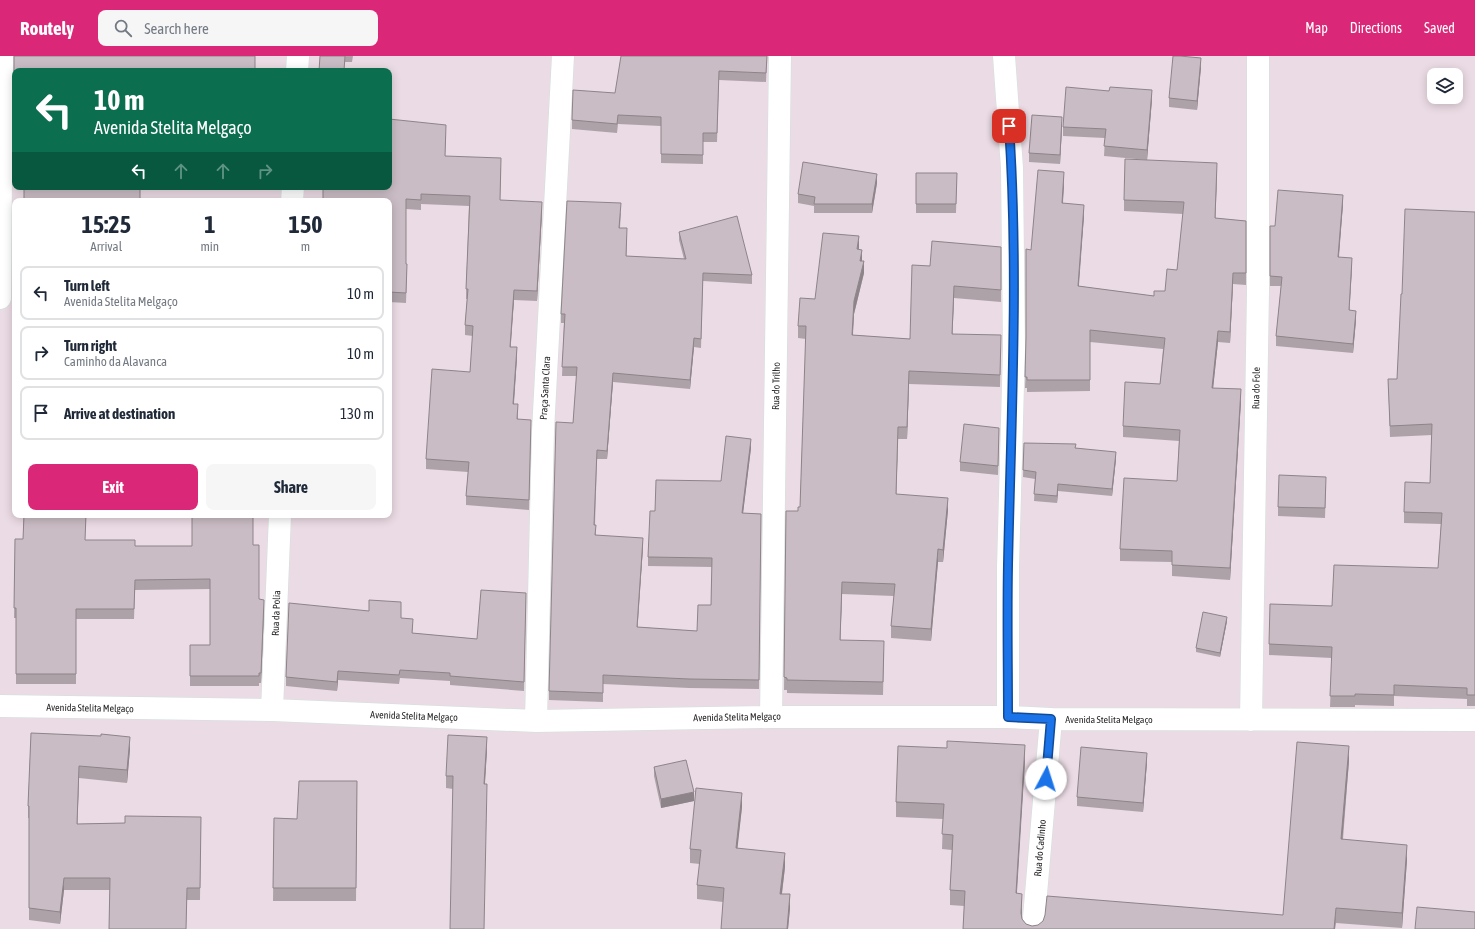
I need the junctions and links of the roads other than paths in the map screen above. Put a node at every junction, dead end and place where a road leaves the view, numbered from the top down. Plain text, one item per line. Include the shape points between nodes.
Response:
1 (2, 56) edge
2 (298, 56) edge
3 (563, 56) edge
4 (780, 56) edge
5 (1004, 56) edge
6 (1258, 56) edge
7 (297, 68) edge
8 (0, 298) edge
9 (280, 518) edge
10 (0, 706) edge
11 (272, 710) junction
12 (771, 716) junction
13 (1008, 717) junction
14 (1051, 719) junction
15 (1251, 720) junction
16 (1475, 720) edge
17 (536, 721) junction
18 (1033, 929) edge

1 - 8 street
2 - 7 street
3 - 17 street, Praça Santa Clara via 543,431
4 - 12 street, Rua do Trilho
5 - 13 street via 1012,168 1014,348 1008,567
6 - 15 street, Rua do Fole via 1258,290
9 - 11 street, Rua da Polia
10 - 11 street, Avenida Stelita Melgaço
11 - 17 street, Avenida Stelita Melgaço
12 - 13 street, Avenida Stelita Melgaço
12 - 17 street, Avenida Stelita Melgaço
13 - 14 street, Avenida Stelita Melgaço
14 - 15 street, Avenida Stelita Melgaço
14 - 18 street, Rua do Cadinho
15 - 16 street, Avenida Stelita Melgaço

